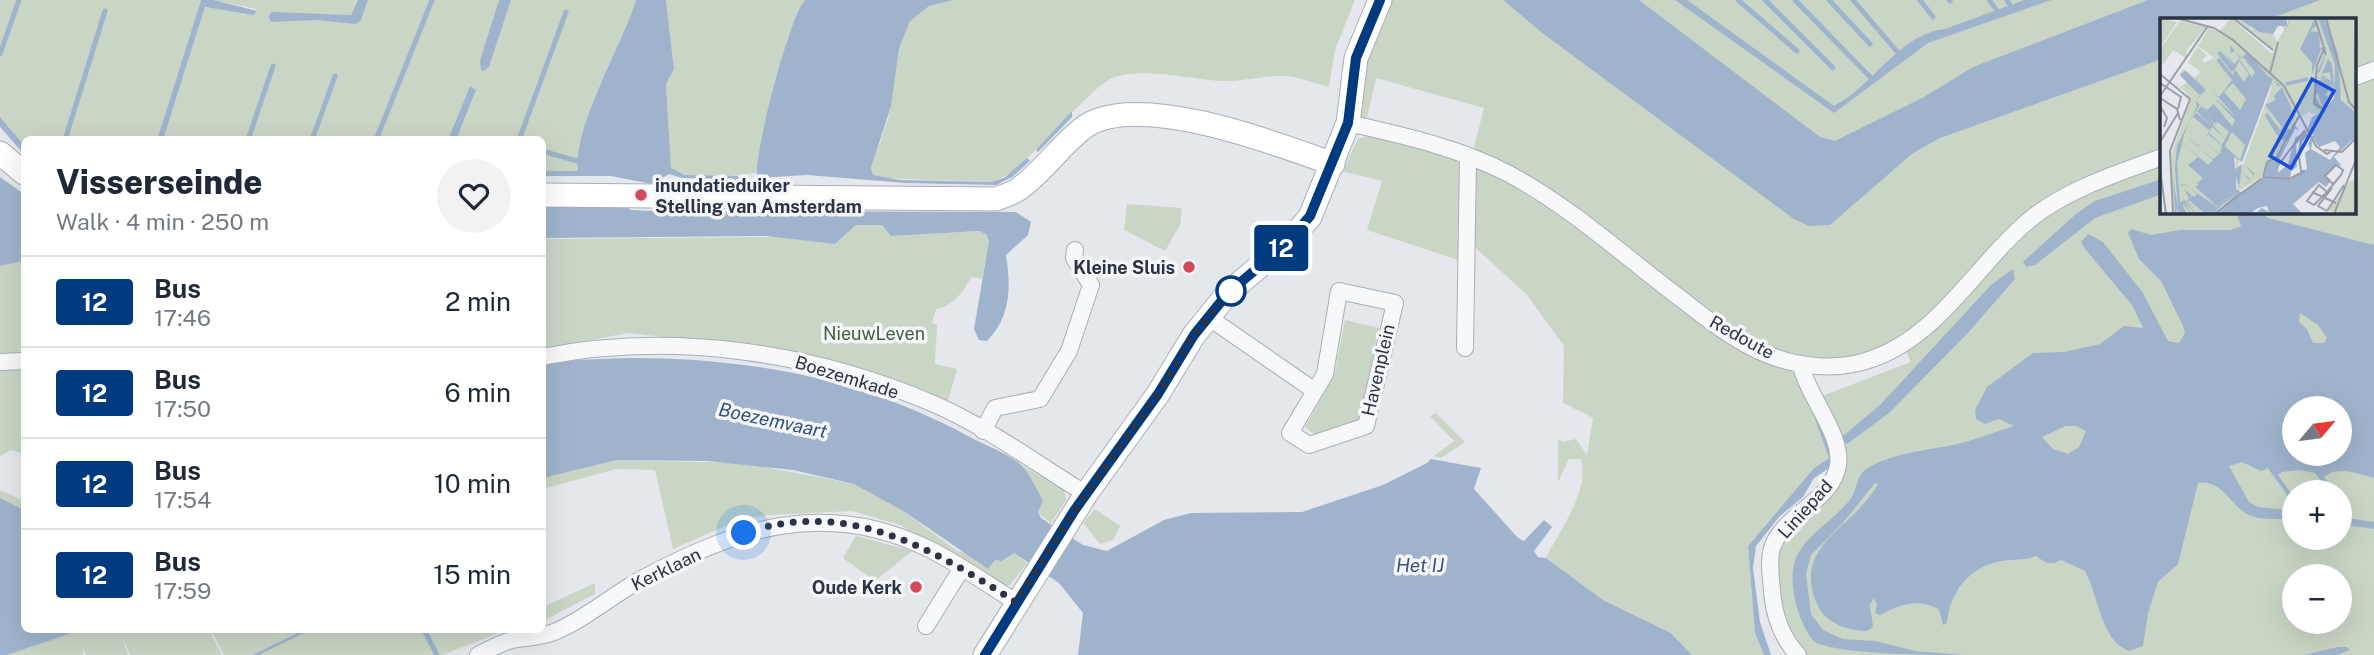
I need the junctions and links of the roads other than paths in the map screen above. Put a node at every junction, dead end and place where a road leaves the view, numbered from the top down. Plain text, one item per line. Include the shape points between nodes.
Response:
1 (1380, 0) edge
2 (2374, 70) edge
3 (2356, 77) edge
4 (1348, 123) junction
5 (0, 153) edge
6 (1468, 157) junction
7 (2160, 158) edge
8 (1333, 164) junction
9 (21, 170) edge
10 (546, 195) edge
11 (1075, 250) dead end
12 (1208, 317) junction
13 (1465, 348) dead end
14 (546, 356) edge
15 (21, 361) edge
16 (0, 362) edge
17 (1801, 365) junction
18 (1315, 391) junction
19 (983, 431) junction
20 (1086, 494) junction
21 (962, 568) junction
22 (1022, 593) junction
23 (926, 626) dead end
24 (532, 647) edge
25 (478, 655) edge
26 (985, 655) edge
27 (1798, 655) edge

1 - 4 street via 1356,58
2 - 3 street
4 - 6 street, Redoute
4 - 8 street
5 - 9 street
6 - 13 street
6 - 17 street, Redoute via 1507,173 1558,204 1745,343
7 - 17 street, Redoute via 2073,193 2034,216 1931,322 1892,350 1850,364
8 - 10 street via 1213,125 1122,115 1088,125 1019,189 996,198
8 - 12 street via 1302,227 1228,293
11 - 19 street via 1074,258 1091,285 1069,351 1040,399 995,408
12 - 18 street
12 - 20 street
14 - 19 street, Boezemkade via 621,345 738,350 833,369 935,405
15 - 16 street
17 - 27 street, Liniepad via 1839,461 1830,484 1787,525 1772,549 1774,611 1783,636
18 - 18 street, Havenplein via 1290,433 1309,445 1366,426 1395,303 1339,291 1325,374
19 - 20 street, Boezemkade
20 - 22 street
21 - 22 street, Kerklaan
21 - 23 street
21 - 24 street, Kerklaan via 928,548 870,528 837,522 761,528 642,579
22 - 26 street
24 - 25 street, Kerklaan via 511,640

